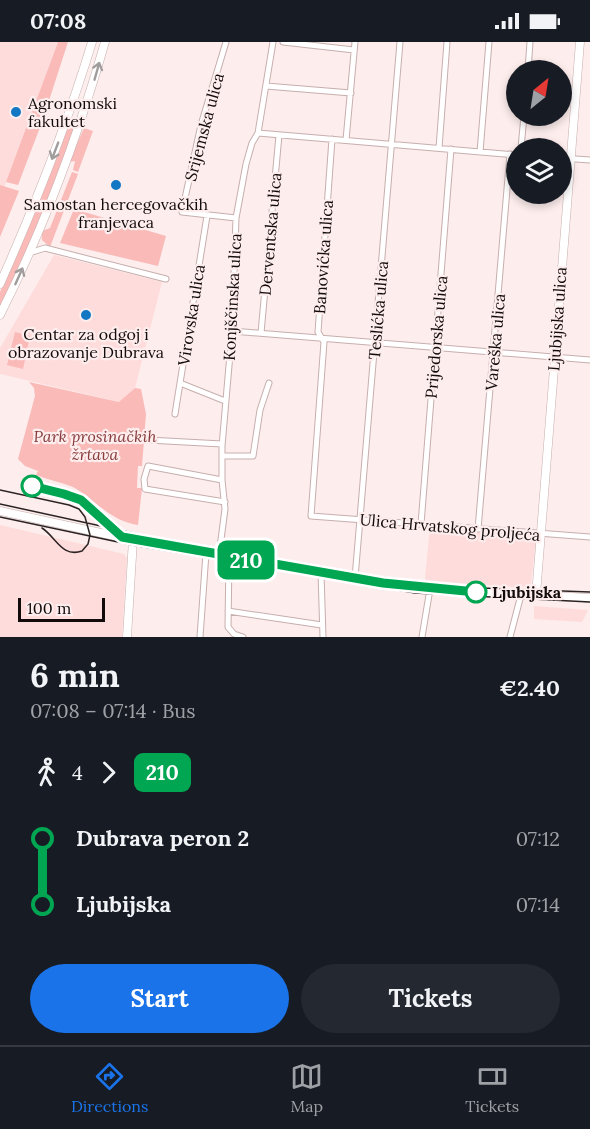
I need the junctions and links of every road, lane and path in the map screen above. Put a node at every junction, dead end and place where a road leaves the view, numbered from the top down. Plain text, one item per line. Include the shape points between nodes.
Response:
1 (92, 42) edge
2 (105, 42) edge
3 (226, 42) edge
4 (273, 42) edge
5 (283, 42) edge
6 (355, 42) edge
7 (400, 42) edge
8 (447, 42) edge
9 (489, 42) edge
10 (530, 42) edge
11 (580, 42) edge
12 (354, 50) junction
13 (529, 60) edge
14 (266, 86) junction
15 (351, 93) junction
16 (258, 133) junction
17 (279, 135) junction
18 (332, 139) junction
19 (346, 140) junction
20 (392, 144) junction
21 (572, 146) edge
22 (439, 148) junction
23 (451, 149) junction
24 (480, 152) junction
25 (506, 154) edge
26 (572, 159) edge
27 (590, 160) edge
28 (508, 204) edge
29 (566, 204) edge
30 (207, 216) junction
31 (236, 218) junction
32 (38, 233) junction
33 (45, 248) junction
34 (29, 254) junction
35 (166, 279) dead end
36 (0, 284) edge
37 (0, 315) edge
38 (232, 331) junction
39 (261, 333) junction
40 (321, 337) junction
41 (376, 343) junction
42 (435, 347) junction
43 (494, 353) junction
44 (554, 357) junction
45 (590, 360) edge
46 (180, 383) junction
47 (269, 383) dead end
48 (225, 401) junction
49 (175, 414) dead end
50 (148, 440) dead end
51 (222, 444) junction
52 (223, 456) junction
53 (222, 480) junction
54 (225, 502) junction
55 (0, 511) edge
56 (311, 516) joint
57 (360, 519) junction
58 (421, 524) junction
59 (478, 529) junction
60 (540, 534) junction
61 (590, 537) edge
62 (133, 540) junction
63 (206, 553) junction
64 (219, 555) junction
65 (229, 557) junction
66 (321, 573) junction
67 (355, 578) junction
68 (430, 589) junction
69 (521, 595) junction
70 (536, 595) junction
71 (590, 598) edge
72 (228, 611) junction
73 (322, 625) junction
74 (127, 637) edge
75 (200, 637) edge
76 (243, 637) edge
77 (324, 637) edge
78 (422, 637) edge
79 (510, 637) edge

1 -> 36 main road via 51,161
32 -> 2 main road via 80,124
3 - 30 street, Srijemska ulica via 201,125 182,212
4 - 14 street, Konjščinska ulica
5 - 12 street
6 - 12 street
7 - 20 street, Teslićka ulica
8 - 22 street
9 - 24 street
10 - 13 street
11 - 21 main road, Ljubijska ulica
12 - 15 street
14 - 15 street
14 - 16 street, Konjščinska ulica
15 - 19 street
16 - 17 street
16 - 31 street, Konjščinska ulica via 246,165
17 - 18 street
17 - 39 street, Derventska ulica
18 - 19 street
18 - 40 street, Banovićka ulica via 318,332
19 - 20 street
20 - 22 street
20 - 41 street, Teslićka ulica
22 - 23 street
23 - 24 street
23 - 42 street, Prijedorska ulica
24 - 25 street
26 - 27 street
28 - 43 street, Vareška ulica
29 - 44 main road, Ljubijska ulica
30 - 31 street
30 - 46 street, Virovska ulica
31 - 38 street, Konjščinska ulica
32 - 33 street
32 - 34 main road
33 - 34 street
33 - 35 street
37 -> 34 main road
38 - 39 street
38 - 48 street, Konjščinska ulica
39 - 40 street
40 - 41 street
40 - 56 street, Banovićka ulica via 324,342
41 - 42 street
41 - 57 street, Teslićka ulica
42 - 43 street
42 - 58 street, Prijedorska ulica
43 - 44 street
43 - 59 street, Vareška ulica
44 - 45 street
44 - 60 main road, Ljubijska ulica
46 - 48 street
46 - 49 street, Virovska ulica
47 - 52 street via 260,410 253,456
48 - 51 street, Konjščinska ulica
50 - 51 street
51 - 52 street, Konjščinska ulica
52 - 53 street, Konjščinska ulica
53 - 54 street, Konjščinska ulica
53 - 54 street via 148,466 144,479 145,489
54 - 64 street, Konjščinska ulica
55 - 62 main road
56 - 57 street, Ulica Hrvatskog proljeća
57 - 58 street, Ulica Hrvatskog proljeća
57 - 67 street, Teslićka ulica
58 - 59 street, Ulica Hrvatskog proljeća
59 - 60 street, Ulica Hrvatskog proljeća
60 - 61 street, Ulica Hrvatskog proljeća
60 - 70 main road, Ljubijska ulica
62 - 63 main road
62 - 74 main road
63 - 64 main road
63 - 75 street
64 - 65 main road
65 - 66 main road
65 - 72 street
66 - 67 main road
66 - 73 street
67 - 68 main road
68 - 69 main road
68 - 78 street
69 - 70 main road
69 - 79 street
70 - 71 main road
72 - 73 street
72 - 76 street via 230,629
73 - 77 street

